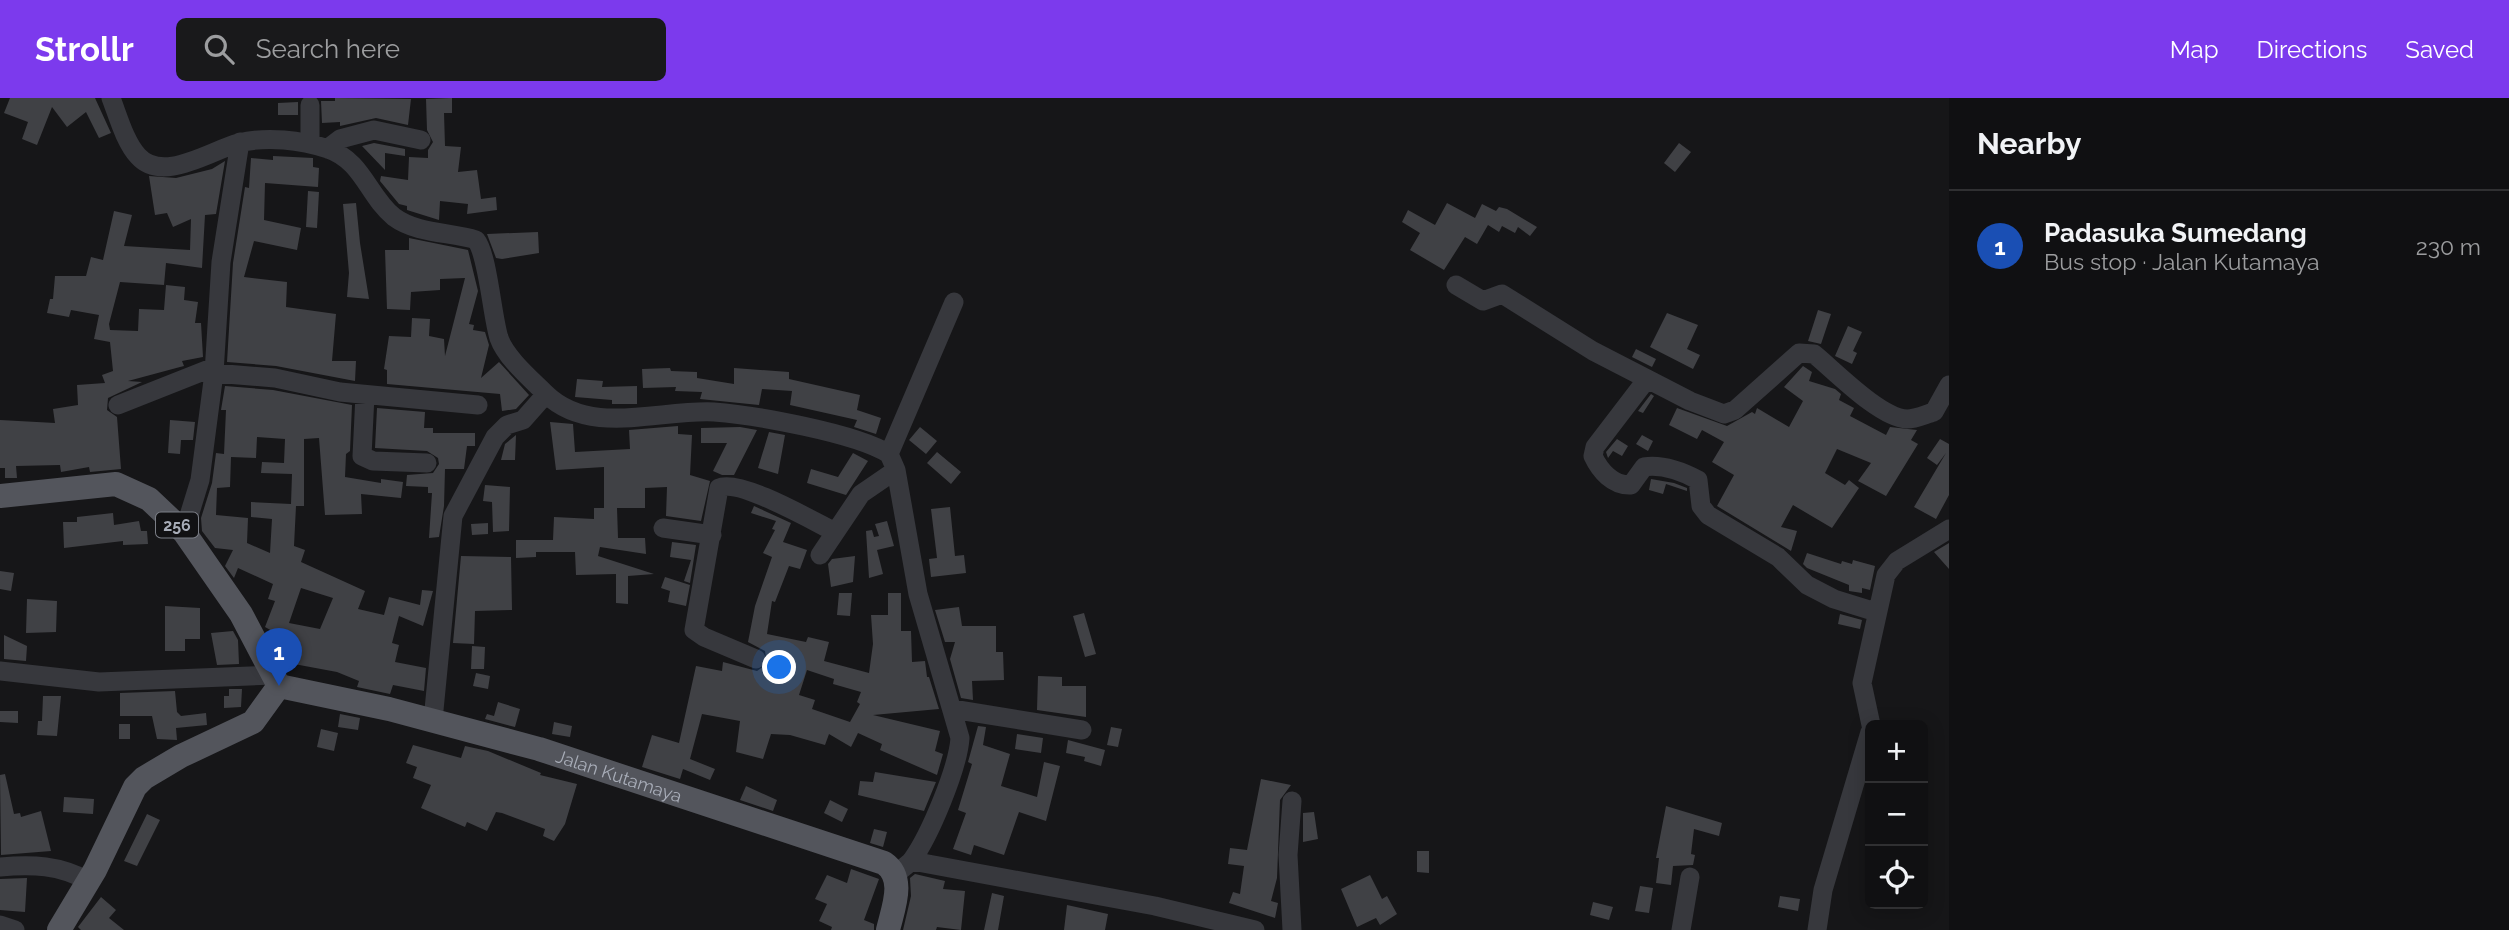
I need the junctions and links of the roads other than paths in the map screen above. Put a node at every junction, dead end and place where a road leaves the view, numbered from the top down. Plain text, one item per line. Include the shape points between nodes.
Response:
1 (111, 98) edge
2 (310, 105) dead end
3 (421, 140) dead end
4 (240, 142) junction
5 (318, 146) junction
6 (1456, 285) dead end
7 (954, 302) dead end
8 (214, 370) junction
9 (1647, 379) junction
10 (1949, 385) edge
11 (365, 394) junction
12 (546, 394) junction
13 (118, 405) dead end
14 (478, 405) dead end
15 (892, 462) junction
16 (427, 463) dead end
17 (0, 496) edge
18 (663, 528) dead end
19 (1949, 529) edge
20 (184, 532) junction
21 (835, 532) junction
22 (712, 535) junction
23 (820, 555) dead end
24 (1876, 612) junction
25 (756, 659) dead end
26 (0, 671) edge
27 (276, 681) junction
28 (952, 709) junction
29 (433, 720) junction
30 (1870, 720) edge
31 (1082, 730) dead end
32 (1865, 749) edge
33 (1292, 801) dead end
34 (0, 867) edge
35 (904, 867) junction
36 (1690, 877) dead end
37 (88, 881) junction
38 (1182, 921) edge
39 (0, 925) edge
40 (15, 930) edge
41 (59, 930) edge
42 (888, 930) edge
43 (1255, 930) edge
44 (1292, 930) edge
45 (1681, 930) edge
46 (1817, 930) edge

1 - 4 street via 133,149 149,163 178,165
2 - 5 street
3 - 5 street via 374,130
4 - 5 street via 282,140
4 - 8 street via 220,262
5 - 12 street via 352,162 396,218 478,242 499,339
6 - 9 street via 1483,301 1502,294
7 - 15 street
8 - 11 street
8 - 13 street
8 - 20 street via 200,480
9 - 10 street via 1728,414 1805,352 1814,354 1890,413 1907,419 1934,411
9 - 24 street via 1593,453 1607,476 1626,486 1644,467 1660,465 1685,473 1698,480 1701,506 1709,515 1778,557 1807,585
11 - 14 street
11 - 16 street via 362,456 373,461
12 - 15 street via 582,416 712,412 746,416 842,438
12 - 29 street via 523,420 507,425 495,437 453,516
15 - 21 street
15 - 28 street via 918,594
17 - 20 main road, 256 via 116,484 149,499
18 - 22 street
19 - 24 street via 1896,561 1886,575
20 - 27 main road, 256 via 241,614
21 - 22 street via 748,490 727,485 719,488
21 - 23 street
22 - 25 street via 694,630
24 - 30 street via 1862,683
26 - 27 street via 99,682
27 - 29 main road, Jalan Kutamaya
27 - 37 main road via 253,722 144,778 129,797
28 - 31 street
28 - 35 street via 959,749 943,798
29 - 35 main road, Jalan Kutamaya via 539,749
32 - 46 street via 1823,890
33 - 44 street via 1288,855
34 - 37 street via 48,866
35 - 38 street
35 - 42 main road
36 - 45 street
37 - 41 main road
38 - 43 street
39 - 40 street

